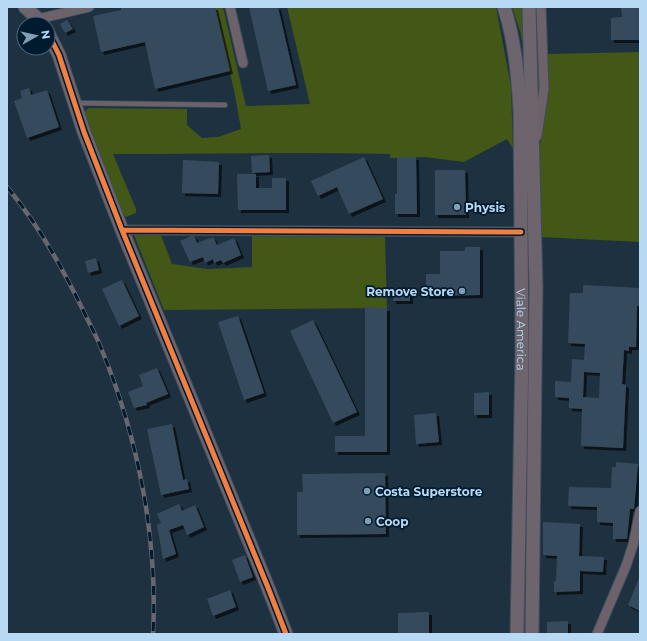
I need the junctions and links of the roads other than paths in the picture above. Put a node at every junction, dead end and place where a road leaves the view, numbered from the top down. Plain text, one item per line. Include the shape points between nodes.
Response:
1 (25, 7) edge
2 (89, 7) edge
3 (230, 7) edge
4 (504, 7) edge
5 (529, 7) edge
6 (541, 7) edge
7 (63, 10) edge
8 (35, 16) edge
9 (50, 16) edge
10 (56, 50) edge
11 (243, 63) dead end
12 (74, 103) junction
13 (225, 105) dead end
14 (533, 161) junction
15 (122, 230) junction
16 (521, 232) junction
17 (640, 511) edge
18 (286, 634) edge
19 (517, 634) edge
20 (532, 634) edge
21 (597, 634) edge

1 - 8 main road
2 - 7 street
3 - 11 street
4 - 16 main road, Viale America via 518,74
5 - 14 main road, Viale America
6 - 14 street via 544,88
7 - 9 street
10 - 12 main road
12 - 13 lane
12 - 15 main road
14 - 20 main road, Viale America via 536,303
15 - 16 street
15 - 18 main road
16 - 19 main road, Viale America via 522,352
17 - 21 street via 626,566

